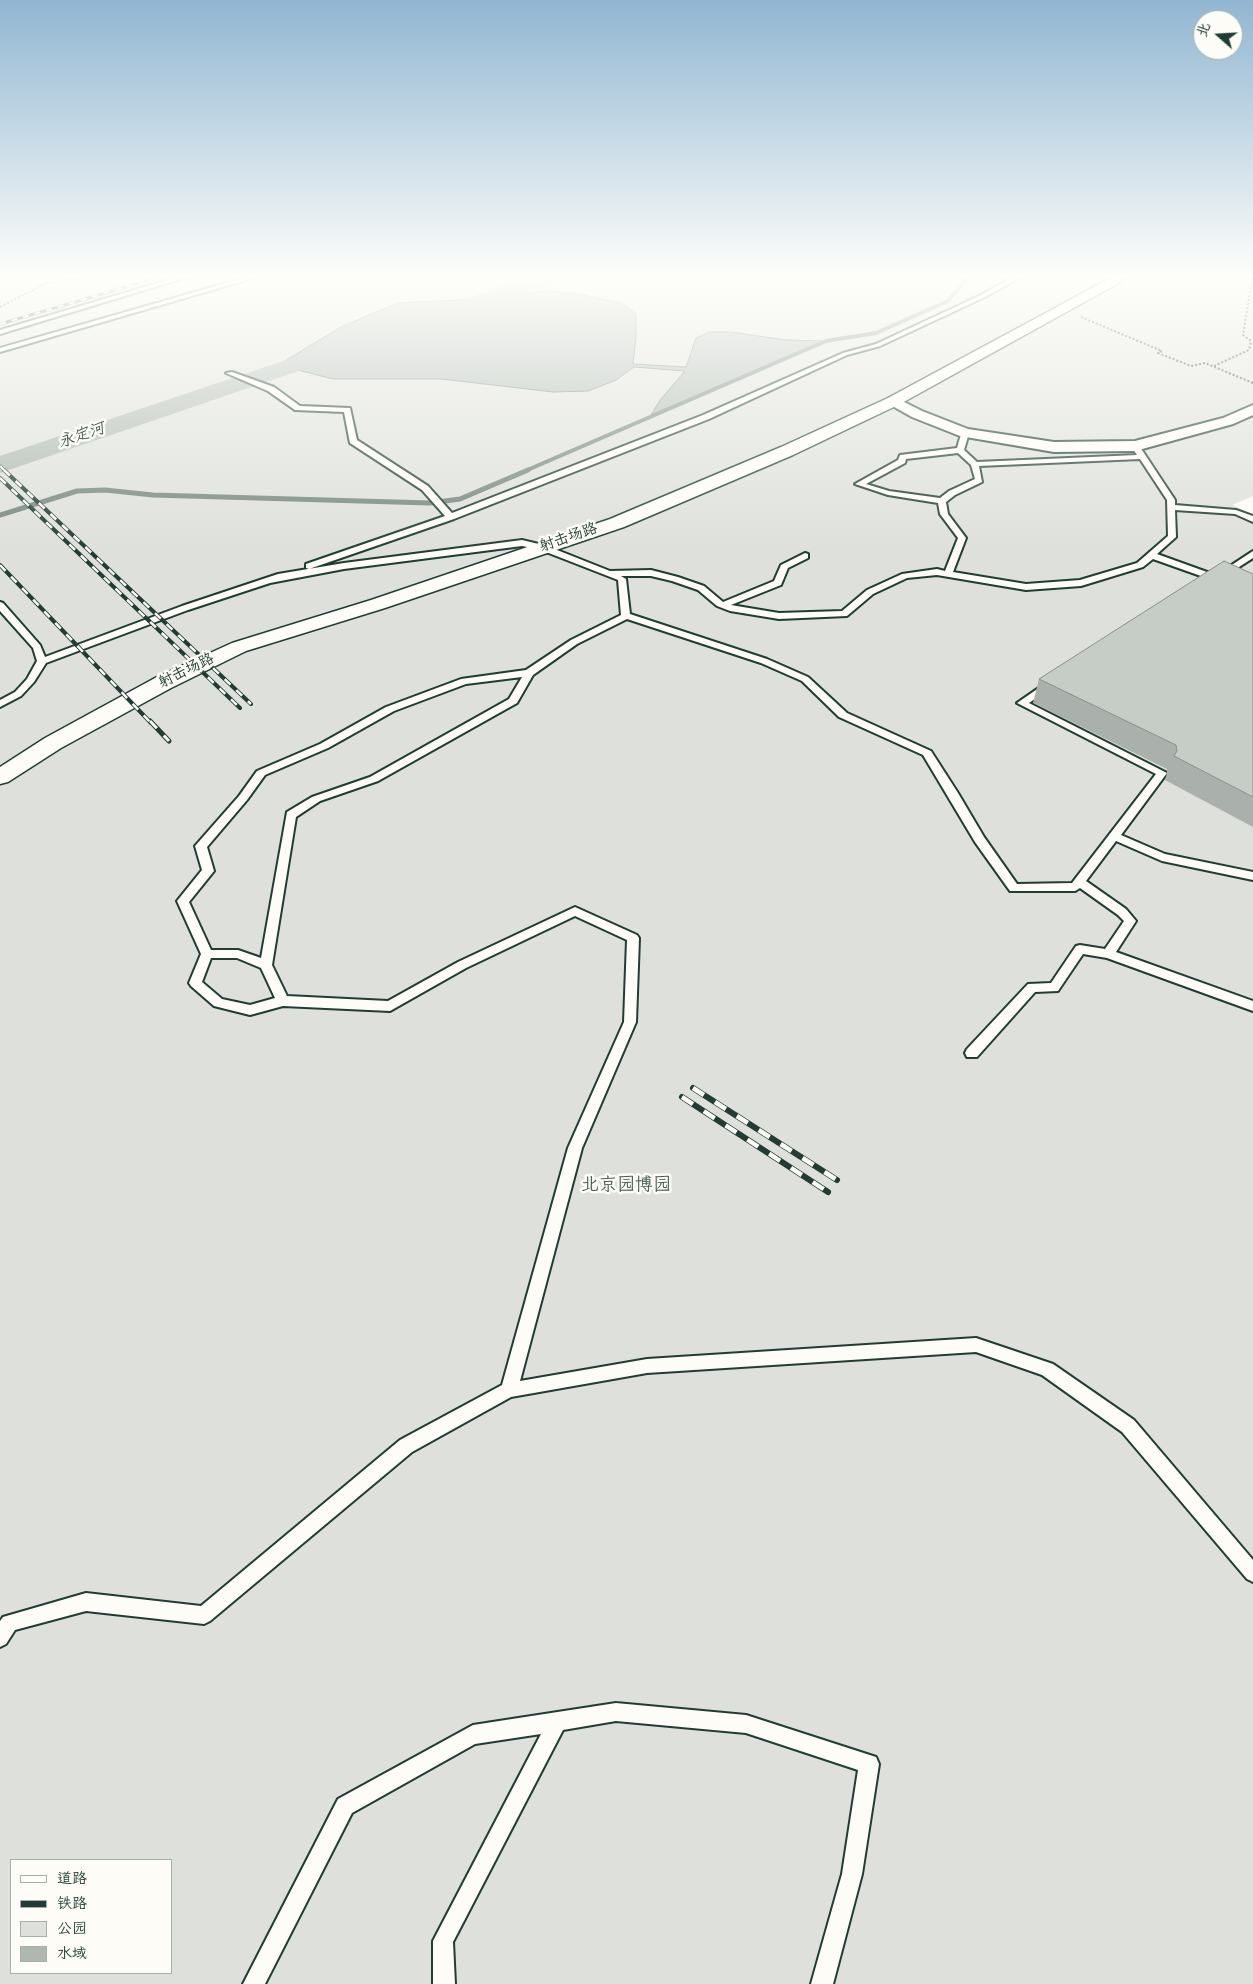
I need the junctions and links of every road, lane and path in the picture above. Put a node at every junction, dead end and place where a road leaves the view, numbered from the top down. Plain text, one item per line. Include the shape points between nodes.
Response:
1 (817, 367) edge
2 (958, 367) edge
3 (1214, 367) edge
4 (230, 373) dead end
5 (1253, 383) edge
6 (894, 401) junction
7 (1253, 409) edge
8 (965, 433) junction
9 (960, 450) junction
10 (1138, 451) junction
11 (975, 464) junction
12 (942, 501) junction
13 (1171, 507) junction
14 (451, 517) junction
15 (1253, 519) edge
16 (544, 548) junction
17 (1253, 554) edge
18 (1151, 555) junction
19 (805, 556) dead end
20 (608, 573) junction
21 (948, 574) junction
22 (1222, 577) junction
23 (270, 580) junction
24 (1202, 587) edge
25 (0, 605) edge
26 (723, 605) junction
27 (626, 616) junction
28 (42, 661) junction
29 (529, 673) junction
30 (1062, 677) edge
31 (0, 704) edge
32 (0, 777) edge
33 (1114, 836) junction
34 (1253, 876) edge
35 (1079, 882) junction
36 (207, 954) junction
37 (1108, 954) junction
38 (266, 965) junction
39 (283, 1001) junction
40 (1253, 1006) edge
41 (972, 1053) dead end
42 (509, 1390) junction
43 (1253, 1573) edge
44 (0, 1638) edge
45 (557, 1722) junction
46 (254, 1984) edge
47 (444, 1984) edge
48 (822, 1984) edge

1 - 14 lane via 706,417
2 - 6 street, 射击场路
3 - 5 path
4 - 14 lane via 271,389 298,408 347,410 353,441 425,488
6 - 8 street
6 - 16 street, 射击场路 via 618,523
7 - 10 street via 1228,421
8 - 9 lane
8 - 10 street via 1054,447
9 - 11 lane
9 - 12 lane via 903,457 902,461 859,484
10 - 11 lane
10 - 13 lane via 1171,500
11 - 12 lane via 979,480 952,492
12 - 21 lane via 944,514 962,538
13 - 15 lane via 1236,512
13 - 18 lane via 1172,537
14 - 23 lane
16 - 20 lane
16 - 23 lane via 522,543 344,566
16 - 32 street, 射击场路 via 239,647 163,683 53,743
17 - 22 lane
18 - 21 lane via 1140,566 1081,583 1026,588
18 - 22 lane
19 - 26 lane via 784,567 778,583
20 - 26 lane via 651,573 675,579 701,588
20 - 27 lane via 622,579
21 - 26 lane via 937,572 905,576 870,592 844,614 779,616
22 - 24 lane
23 - 28 lane
25 - 28 lane via 38,647
27 - 29 lane via 574,642
27 - 35 lane via 764,661 805,679 844,715 927,753 978,839 1014,888 1075,887
28 - 31 lane via 18,694
29 - 36 lane via 464,681 390,709 324,746 261,772 201,846 208,871 183,901
29 - 38 lane via 513,701 374,779 316,799 291,815
30 - 33 lane via 1022,703 1162,773
33 - 34 lane via 1162,857
33 - 35 lane
35 - 37 lane via 1130,921
36 - 38 lane via 238,954
36 - 39 lane via 195,982 218,1003 250,1010
37 - 40 lane
37 - 41 lane via 1080,949 1054,988 1032,987
38 - 39 lane
39 - 42 lane via 390,1006 462,965 575,911 633,938 630,1022 575,1148
42 - 43 lane via 647,1366 976,1345 1047,1369 1128,1426
42 - 44 lane via 406,1446 204,1615 86,1602 10,1623
45 - 46 lane via 473,1735 345,1806
45 - 47 lane via 443,1941
45 - 48 lane via 616,1712 746,1724 869,1764 852,1874

